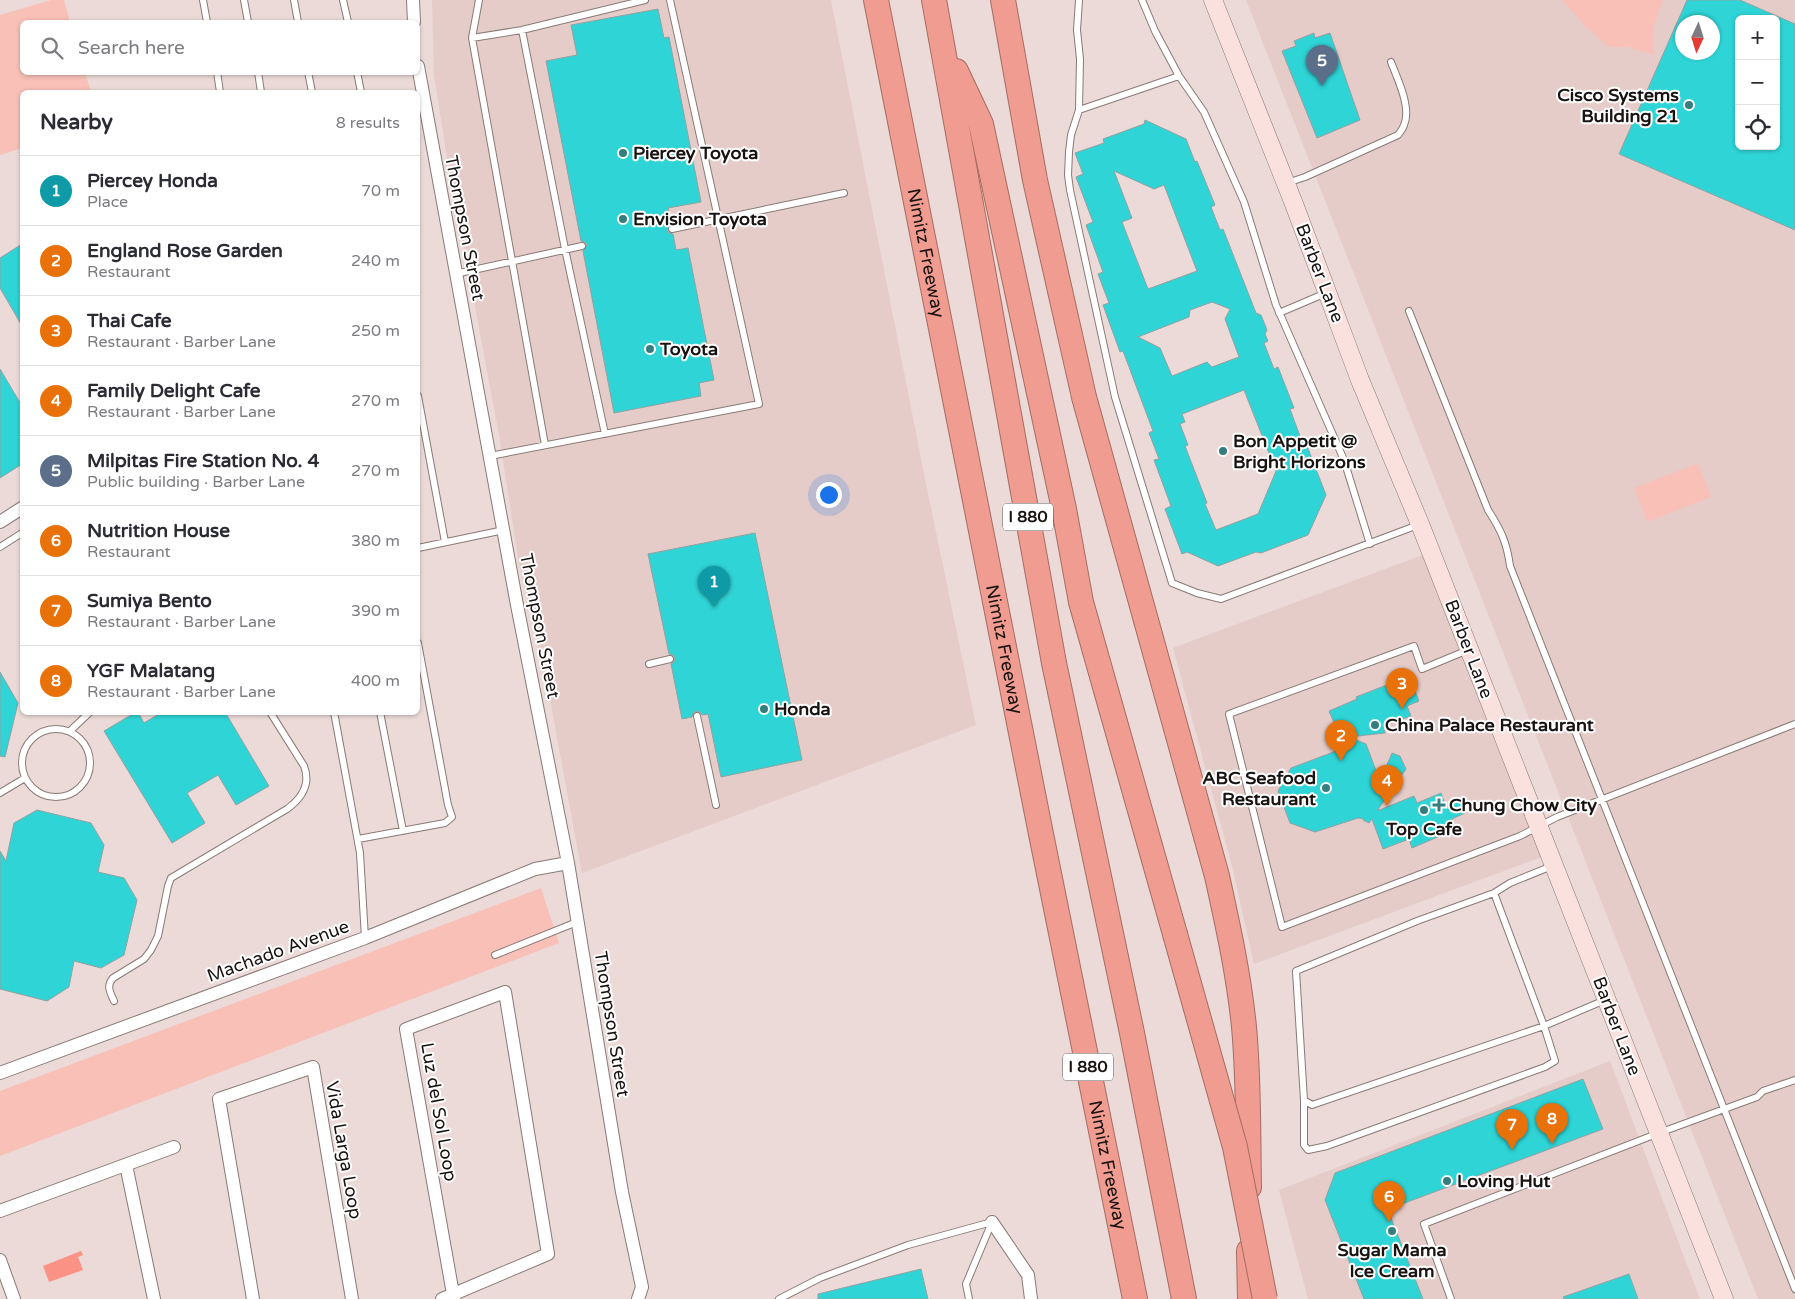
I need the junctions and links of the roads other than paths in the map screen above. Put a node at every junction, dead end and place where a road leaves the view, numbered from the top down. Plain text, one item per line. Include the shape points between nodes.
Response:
1 (203, 0) edge
2 (244, 0) edge
3 (294, 0) edge
4 (343, 0) edge
5 (412, 0) edge
6 (479, 0) edge
7 (645, 0) edge
8 (670, 0) edge
9 (876, 0) edge
10 (934, 0) edge
11 (1003, 0) edge
12 (1079, 0) edge
13 (1142, 0) edge
14 (1213, 0) edge
15 (207, 20) edge
16 (248, 20) edge
17 (298, 20) edge
18 (348, 20) edge
19 (414, 20) edge
20 (522, 30) junction
21 (472, 38) junction
22 (943, 45) junction
23 (1391, 62) dead end
24 (217, 75) edge
25 (258, 75) edge
26 (309, 75) edge
27 (358, 75) edge
28 (420, 75) edge
29 (1179, 76) junction
30 (220, 90) edge
31 (261, 90) edge
32 (312, 90) edge
33 (361, 90) edge
34 (1079, 110) junction
35 (1286, 183) junction
36 (844, 192) dead end
37 (718, 220) junction
38 (672, 229) dead end
39 (582, 246) dead end
40 (566, 249) junction
41 (512, 261) junction
42 (455, 274) junction
43 (1328, 292) junction
44 (1409, 311) dead end
45 (1279, 314) junction
46 (420, 407) edge
47 (605, 434) junction
48 (545, 445) junction
49 (490, 456) junction
50 (20, 509) edge
51 (0, 522) edge
52 (1420, 524) junction
53 (504, 530) junction
54 (20, 535) edge
55 (445, 542) junction
56 (1370, 544) junction
57 (0, 547) edge
58 (420, 548) edge
59 (1469, 650) junction
60 (420, 654) edge
61 (670, 659) dead end
62 (649, 664) dead end
63 (87, 715) edge
64 (272, 715) edge
65 (335, 715) edge
66 (381, 715) edge
67 (697, 716) dead end
68 (1795, 724) edge
69 (70, 731) junction
70 (25, 778) junction
71 (0, 793) edge
72 (1602, 799) junction
73 (716, 806) dead end
74 (1538, 826) junction
75 (402, 831) junction
76 (358, 839) junction
77 (568, 863) junction
78 (1554, 865) junction
79 (1494, 893) junction
80 (577, 922) junction
81 (365, 938) junction
82 (495, 955) dead end
83 (1606, 1000) junction
84 (114, 1001) dead end
85 (1544, 1026) junction
86 (0, 1073) edge
87 (1795, 1080) edge
88 (1304, 1100) junction
89 (1724, 1109) junction
90 (1659, 1133) junction
91 (174, 1147) dead end
92 (126, 1165) junction
93 (0, 1211) edge
94 (992, 1222) junction
95 (0, 1260) edge
96 (1795, 1289) edge
97 (640, 1293) edge
98 (450, 1297) edge
99 (14, 1299) edge
100 (154, 1299) edge
101 (253, 1299) edge
102 (352, 1299) edge
103 (779, 1299) edge
104 (969, 1299) edge
105 (1031, 1299) edge
106 (1135, 1299) edge
107 (1184, 1299) edge
108 (1250, 1299) edge
109 (1265, 1299) edge
110 (1451, 1299) edge
111 (1724, 1299) edge

1 - 15 lane
2 - 16 lane
3 - 17 lane
4 - 18 lane
5 - 19 street
6 - 21 lane
7 - 20 lane
8 - 37 lane
9 - 106 highway, Nimitz Freeway / I 880
10 - 22 highway, I 880
11 - 108 highway via 1035,180 1084,397 1217,876 1234,952 1245,1047
12 - 34 lane
13 - 29 lane
14 - 35 street, Barber Lane
20 - 21 lane
20 - 40 lane
21 - 41 lane
22 - 107 highway, I 880 via 1054,664
22 - 109 highway, bridge via 981,124 1081,602 1235,1147
23 - 35 lane via 1406,111 1405,124 1398,135
24 - 30 lane
25 - 31 lane
26 - 32 lane
27 - 33 lane
28 - 42 street, Thompson Street
29 - 34 lane
29 - 45 lane via 1204,112 1244,202
34 - 56 lane via 1068,152 1070,190 1115,396 1172,583 1197,594 1221,599
35 - 43 street, Barber Lane
36 - 37 lane
37 - 38 lane
37 - 47 lane via 759,404
39 - 40 lane
40 - 41 lane
40 - 47 lane
41 - 42 lane
41 - 48 lane
42 - 49 street, Thompson Street
43 - 45 lane
43 - 52 street, Barber Lane via 1360,380
44 - 72 lane via 1488,510 1500,529 1510,566
45 - 56 lane via 1344,460
46 - 55 lane
47 - 48 lane
48 - 49 lane
49 - 53 street, Thompson Street
50 - 51 street
52 - 56 lane
52 - 59 street, Barber Lane
53 - 55 lane
53 - 77 street, Thompson Street
54 - 57 lane
55 - 58 lane
59 - 74 street, Barber Lane
59 - 74 lane via 1422,668 1414,646 1229,714 1282,927 1520,836
60 - 75 lane via 452,817 445,823
61 - 62 lane
63 - 69 lane
64 - 84 lane via 304,766 307,774 302,794 287,808 171,878 158,936 144,959 110,982 108,989
65 - 76 lane
66 - 75 lane
67 - 73 lane
68 - 72 lane
69 - 70 lane via 47,730 27,743 21,766
69 - 70 lane via 84,743 91,759 86,781 79,789 70,795 49,797 31,787
70 - 71 lane
72 - 74 lane
72 - 89 lane
74 - 78 street, Barber Lane
75 - 76 lane
76 - 81 lane
77 - 80 street, Thompson Street
77 - 81 street, Machado Avenue via 535,869
78 - 79 lane
78 - 83 street, Barber Lane
79 - 85 lane
79 - 88 lane via 1296,971
80 - 82 lane
80 - 97 street, Thompson Street
81 - 86 street, Machado Avenue
83 - 85 lane
83 - 90 street, Barber Lane
85 - 88 lane via 1312,1105
85 - 88 lane via 1555,1061 1545,1067 1327,1146 1308,1150 1304,1145
87 - 89 lane
89 - 90 lane
89 - 96 lane
90 - 110 lane via 1424,1224
90 - 111 street, Barber Lane
91 - 92 street
92 - 93 street
92 - 100 street
94 - 103 lane via 908,1245 820,1278
94 - 104 lane via 966,1284
94 - 105 street via 1028,1276
95 - 99 street
98 - 98 street, Luz del Sol Loop via 548,1254 504,992 406,1029
101 - 102 street, Vida Larga Loop via 219,1099 312,1067

